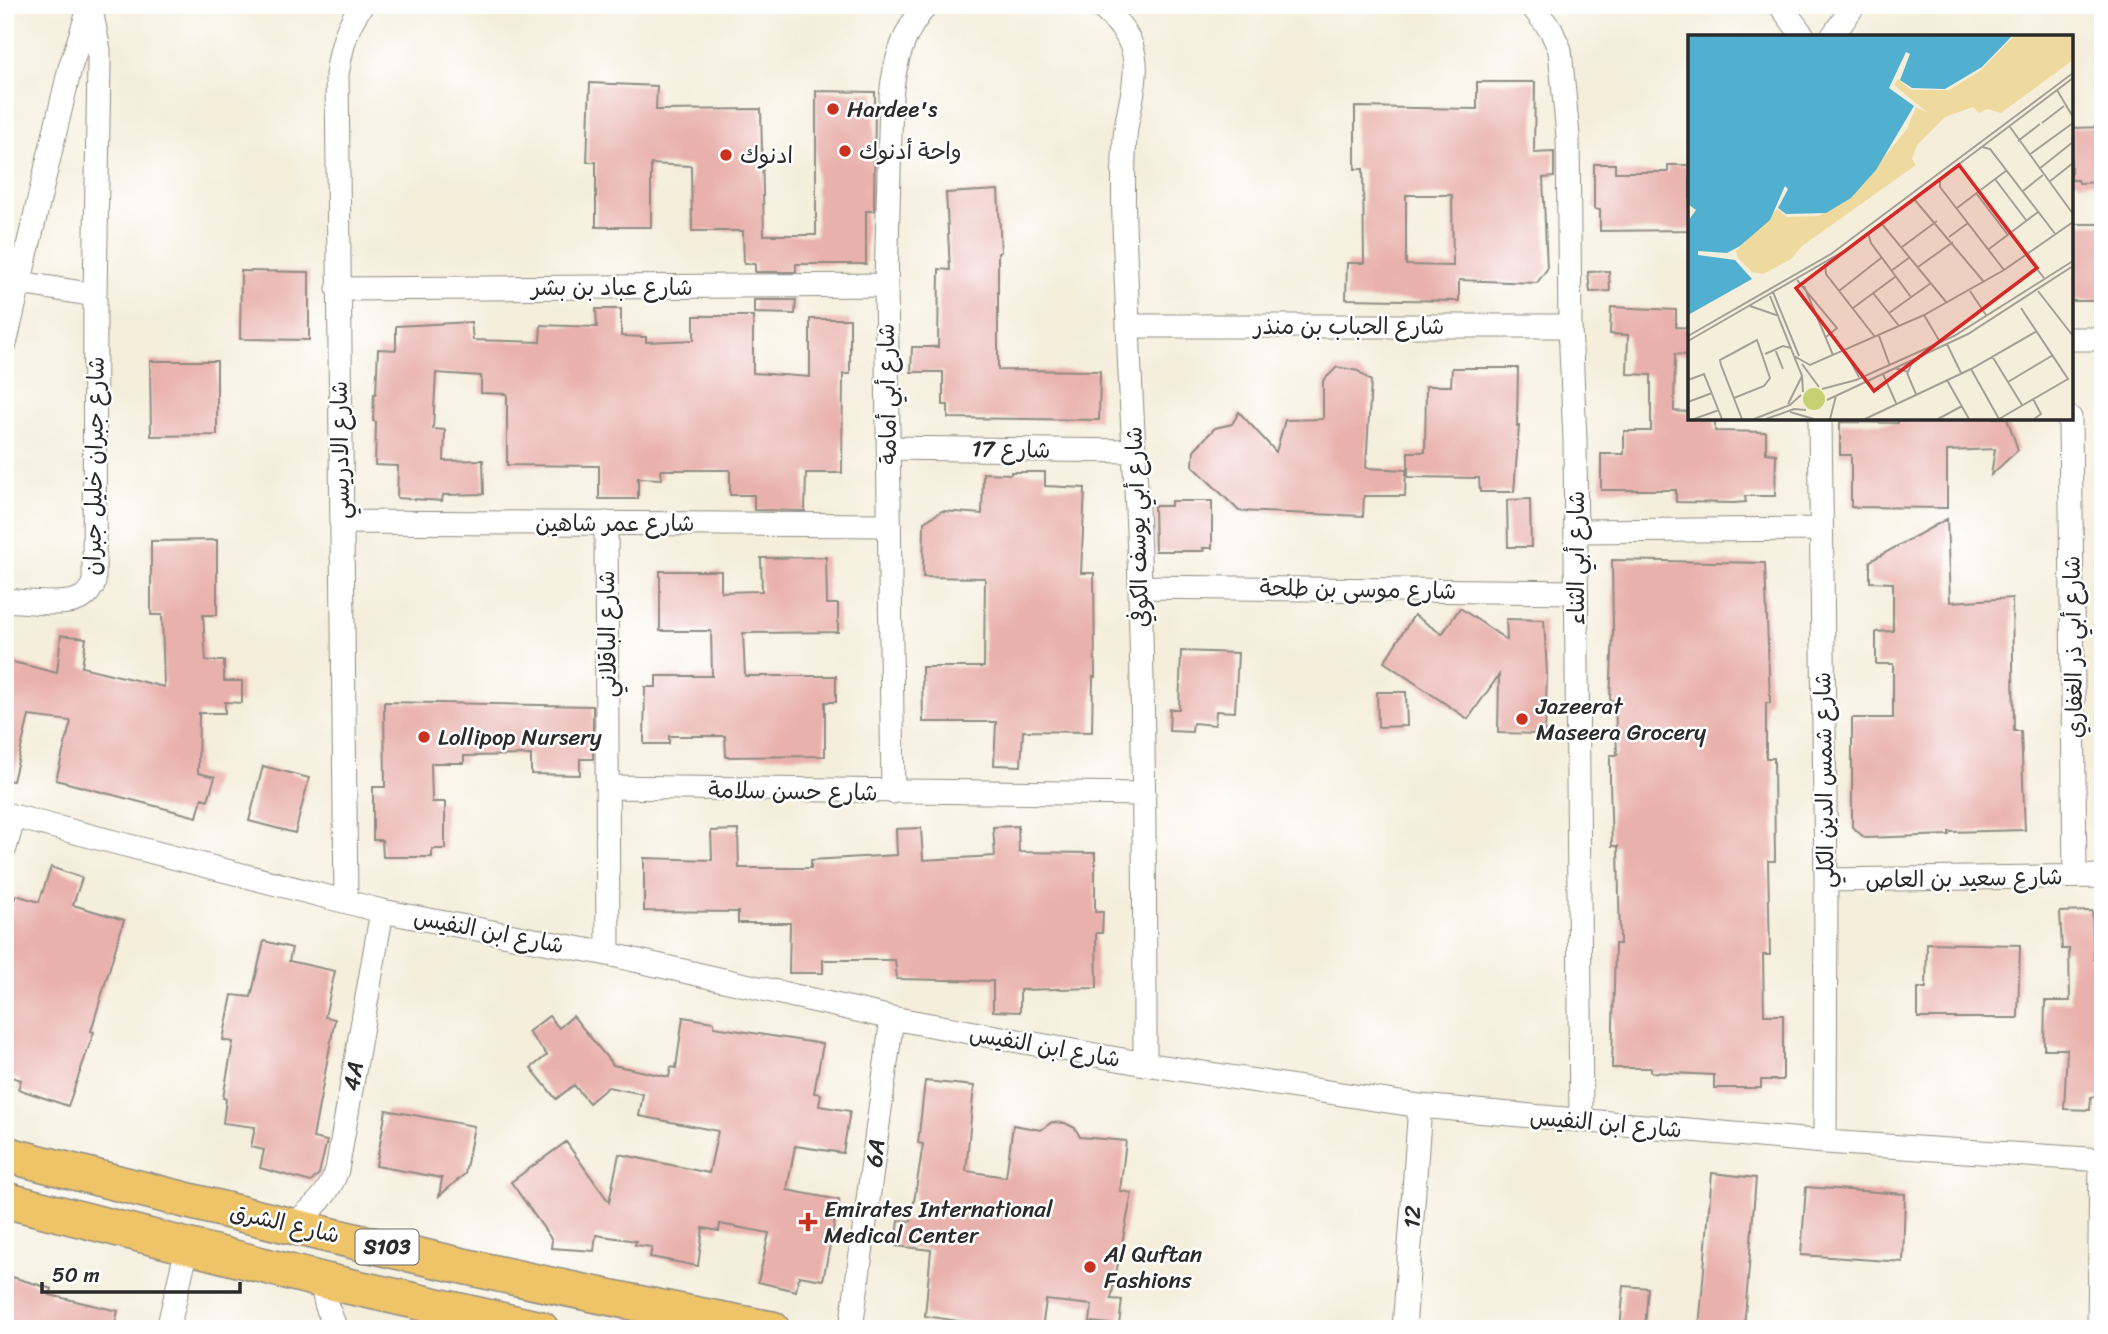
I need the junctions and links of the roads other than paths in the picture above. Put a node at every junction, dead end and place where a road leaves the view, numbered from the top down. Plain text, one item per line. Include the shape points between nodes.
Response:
1 (362, 5) edge
2 (928, 5) edge
3 (1098, 5) edge
4 (1531, 5) edge
5 (1780, 5) edge
6 (1854, 5) edge
7 (90, 6) edge
8 (1802, 35) edge
9 (1833, 35) edge
10 (20, 283) junction
11 (886, 285) junction
12 (338, 289) junction
13 (95, 295) junction
14 (1128, 326) junction
15 (1570, 326) junction
16 (2073, 339) edge
17 (2103, 339) edge
18 (5, 344) edge
19 (1819, 420) edge
20 (2070, 420) edge
21 (888, 448) junction
22 (1134, 451) junction
23 (341, 522) junction
24 (606, 523) junction
25 (889, 525) junction
26 (1820, 529) junction
27 (1576, 531) junction
28 (1140, 587) junction
29 (1576, 592) junction
30 (5, 600) edge
31 (608, 787) junction
32 (893, 792) junction
33 (1144, 794) junction
34 (10, 815) edge
35 (5, 848) edge
36 (2076, 876) junction
37 (2103, 876) edge
38 (1826, 880) junction
39 (346, 901) junction
40 (382, 911) junction
41 (608, 954) junction
42 (892, 1018) junction
43 (1145, 1064) junction
44 (1420, 1106) junction
45 (1581, 1121) junction
46 (1825, 1142) junction
47 (5, 1154) edge
48 (2102, 1160) edge
49 (5, 1200) edge
50 (293, 1225) junction
51 (187, 1248) junction
52 (321, 1280) junction
53 (522, 1327) edge
54 (168, 1329) edge
55 (336, 1329) edge
56 (772, 1329) edge
57 (851, 1329) edge
58 (1404, 1329) edge
59 (2099, 1329) edge

1 - 12 street, شارع الادريسي via 347,31 337,75
2 - 11 street, شارع أبي أمامة via 908,33 893,75
3 - 14 street, شارع أبي يوسف الكوفي via 1120,26 1135,60 1125,136
4 - 15 street, شارع أبي الثناء via 1551,30 1563,72 1569,148
5 - 8 street
6 - 9 street
7 - 10 street, شارع جبران خليل جبران via 73,57
7 - 13 street, شارع جبران خليل جبران via 99,50
10 - 13 street
10 - 18 street, شارع جبران خليل جبران
11 - 12 street, شارع عباد بن بشر
11 - 21 street, شارع أبي أمامة
12 - 23 street, شارع الادريسي
13 - 30 street, شارع جبران خليل جبران via 94,583 77,601
14 - 15 street, شارع الحباب بن منذر
14 - 22 street, شارع أبي يوسف الكوفي
15 - 27 street, شارع أبي الثناء
16 - 17 street
19 - 26 street, شارع شمس الدين الكلي
20 - 36 street, شارع أبي ذر الغفاري
21 - 22 street, شارع 17
21 - 25 street, شارع أبي أمامة
22 - 28 street, شارع أبي يوسف الكوفي
23 - 24 street, شارع عمر شاهين
23 - 39 street, شارع الادريسي
24 - 25 street, شارع عمر شاهين
24 - 31 street, شارع الباقلاني
25 - 32 street, شارع أبي أمامة
26 - 27 street
26 - 38 street, شارع شمس الدين الكلي
27 - 29 street, شارع أبي الثناء
28 - 29 street, شارع موسى بن طلحة
28 - 33 street, شارع أبي يوسف الكوفي
29 - 45 street, شارع أبي الثناء
31 - 32 street, شارع حسن سلامة
31 - 41 street
32 - 33 street, شارع حسن سلامة
33 - 43 street, شارع أبي يوسف الكوفي
34 - 35 street
34 - 39 street, شارع ابن النفيس
36 - 37 street, شارع سعيد بن العاص
36 - 38 street, شارع سعيد بن العاص
38 - 46 street, شارع شمس الدين الكلي
39 - 40 street, شارع ابن النفيس
40 - 41 street, شارع ابن النفيس
40 - 50 street, 4A via 337,1170 329,1191
41 - 42 street, شارع ابن النفيس
42 - 43 street, شارع ابن النفيس
42 - 57 street, 6A
43 - 44 street, شارع ابن النفيس
44 - 45 street, شارع ابن النفيس
44 - 58 street, 12
45 - 46 street, شارع ابن النفيس
46 - 48 street, شارع ابن النفيس
47 - 50 main road, شارع الشرق / S103
48 - 59 street
49 - 51 main road, شارع الشرق / S103
50 - 56 main road, شارع الشرق / S103 via 648,1306
51 - 52 main road, شارع الشرق / S103
51 - 54 street
52 - 53 main road, شارع الشرق / S103
52 - 55 street

